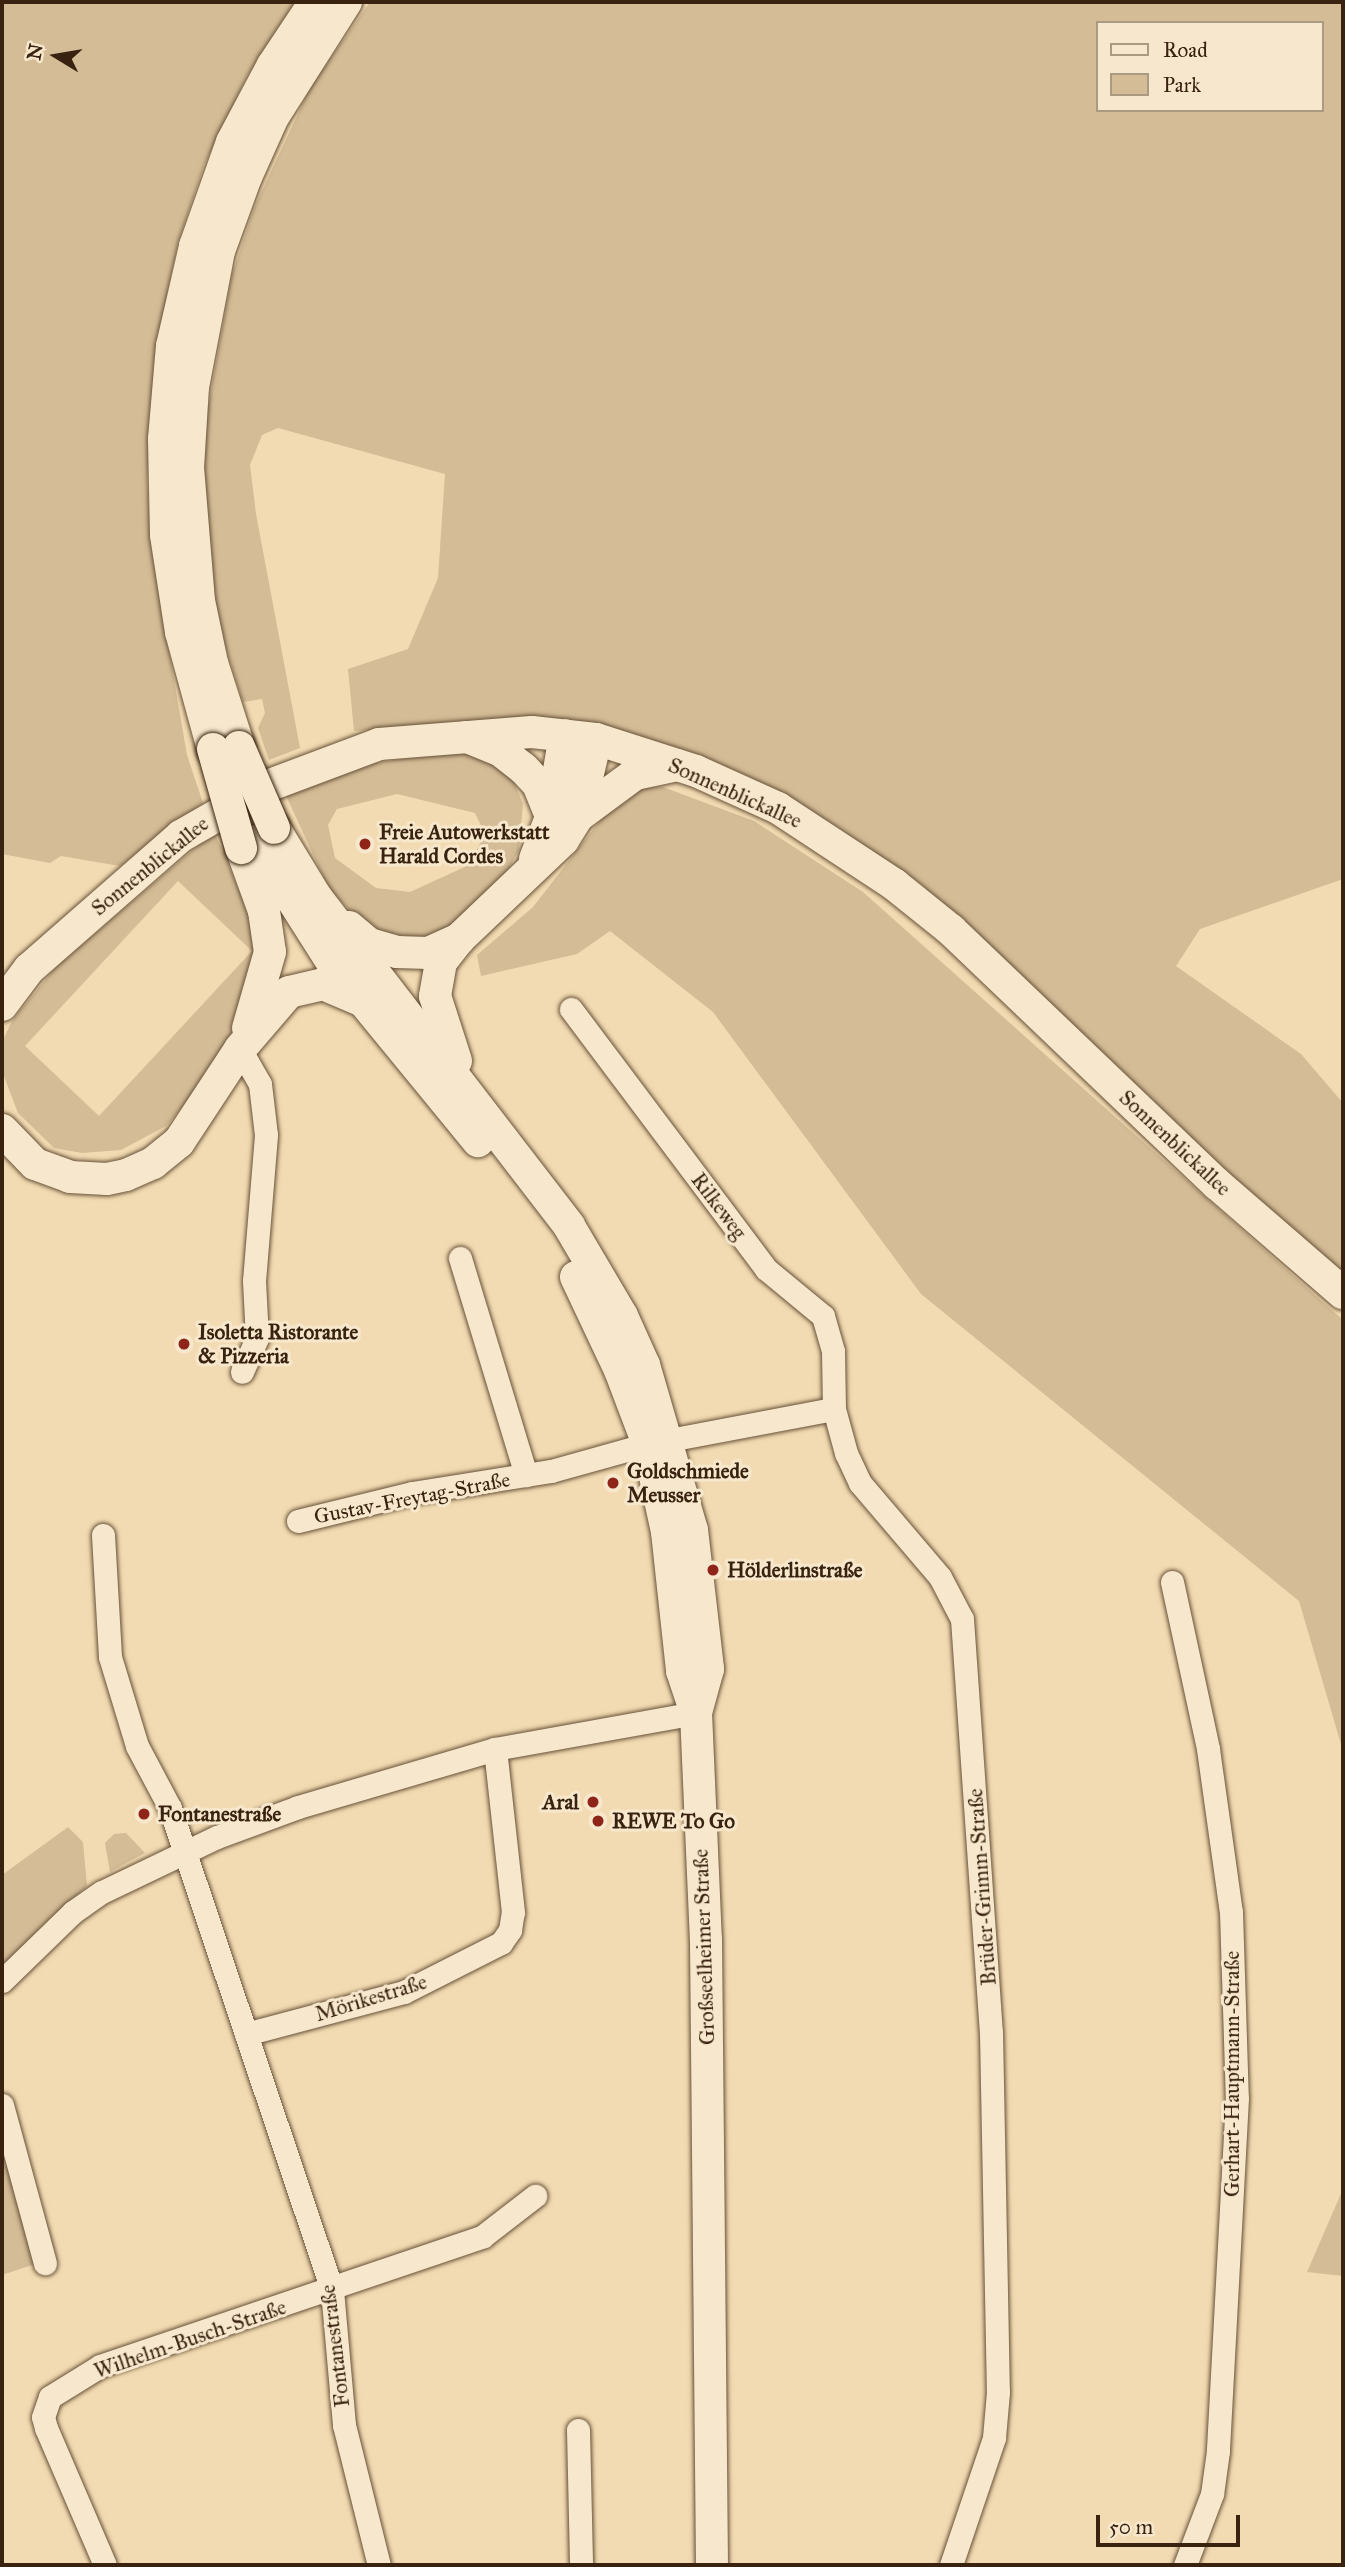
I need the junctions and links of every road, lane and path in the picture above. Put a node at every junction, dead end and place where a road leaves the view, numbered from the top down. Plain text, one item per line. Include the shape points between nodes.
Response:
1 (315, 2) edge
2 (346, 2) edge
3 (463, 735) junction
4 (565, 735) junction
5 (596, 739) junction
6 (226, 748) junction
7 (677, 764) junction
8 (564, 816) junction
9 (257, 839) junction
10 (316, 897) junction
11 (459, 939) junction
12 (360, 1000) junction
13 (2, 1005) edge
14 (571, 1009) dead end
15 (240, 1049) junction
16 (471, 1098) junction
17 (2, 1130) edge
18 (460, 1258) dead end
19 (1343, 1293) edge
20 (242, 1372) dead end
21 (834, 1409) junction
22 (659, 1442) junction
23 (526, 1475) junction
24 (298, 1521) dead end
25 (103, 1535) dead end
26 (1172, 1581) dead end
27 (696, 1713) junction
28 (495, 1749) junction
29 (184, 1851) junction
30 (2, 1981) edge
31 (246, 2034) junction
32 (2, 2105) edge
33 (535, 2196) dead end
34 (45, 2263) dead end
35 (332, 2290) junction
36 (578, 2430) dead end
37 (105, 2565) edge
38 (379, 2565) edge
39 (581, 2565) edge
40 (712, 2565) edge
41 (951, 2565) edge
42 (1185, 2565) edge

1 - 6 main road via 273,65 232,142 195,246 172,346 164,439 166,535 181,632
2 - 6 main road via 273,117 246,177 219,251 193,387 188,468 199,601
3 - 4 main road, Sonnenblickallee
3 - 8 main road via 514,759
3 - 13 main road, Sonnenblickallee via 351,751 270,785 198,823 29,969
4 - 5 main road, Sonnenblickallee
4 - 8 main road
5 - 7 main road, Sonnenblickallee
5 - 8 main road
6 - 9 main road, bridge
7 - 8 main road via 635,774
7 - 19 main road, Sonnenblickallee via 778,808 895,885 951,930 1217,1184
8 - 11 main road via 563,840
9 - 10 main road
9 - 12 main road via 303,922
9 - 15 main road via 270,951
10 - 11 main road via 362,939 380,948 428,953
10 - 16 main road, Großseelheimer Straße
11 - 16 main road via 442,962 435,996
12 - 15 main road via 323,984 289,992
12 - 22 main road via 541,1222 599,1322
14 - 21 street, Rilkeweg via 766,1269 823,1316 833,1351
15 - 17 main road via 180,1142 153,1163 127,1175 70,1177 35,1164
15 - 20 street via 260,1084 266,1135 254,1281 257,1338
16 - 22 main road, Großseelheimer Straße via 569,1226 608,1293 644,1366
18 - 23 street, Gustav-Freytag-Straße
21 - 22 street
21 - 41 street, Brüder-Grimm-Straße via 860,1483 958,1603 965,1637 991,2032 998,2392 993,2438
22 - 23 street, Gustav-Freytag-Straße
22 - 27 main road, Großseelheimer Straße via 692,1530 702,1595 708,1669
23 - 24 street, Gustav-Freytag-Straße via 412,1493
25 - 29 street, Fontanestraße via 110,1657 136,1746 170,1808
26 - 42 street, Gerhart-Hauptmann-Straße via 1208,1749 1231,1912 1237,2098 1218,2451 1212,2494
27 - 28 street
27 - 40 main road, Großseelheimer Straße via 706,1940
28 - 29 street via 298,1807
28 - 31 street, Mörikestraße via 513,1912 510,1930 501,1943 404,1992
29 - 30 street via 87,1902
29 - 31 street, Fontanestraße
31 - 35 street, Fontanestraße
32 - 34 street
33 - 35 street, Wilhelm-Busch-Straße via 482,2236
35 - 37 street, Wilhelm-Busch-Straße via 100,2367 50,2398 43,2417 46,2428
35 - 38 street, Fontanestraße via 344,2425
36 - 39 street

